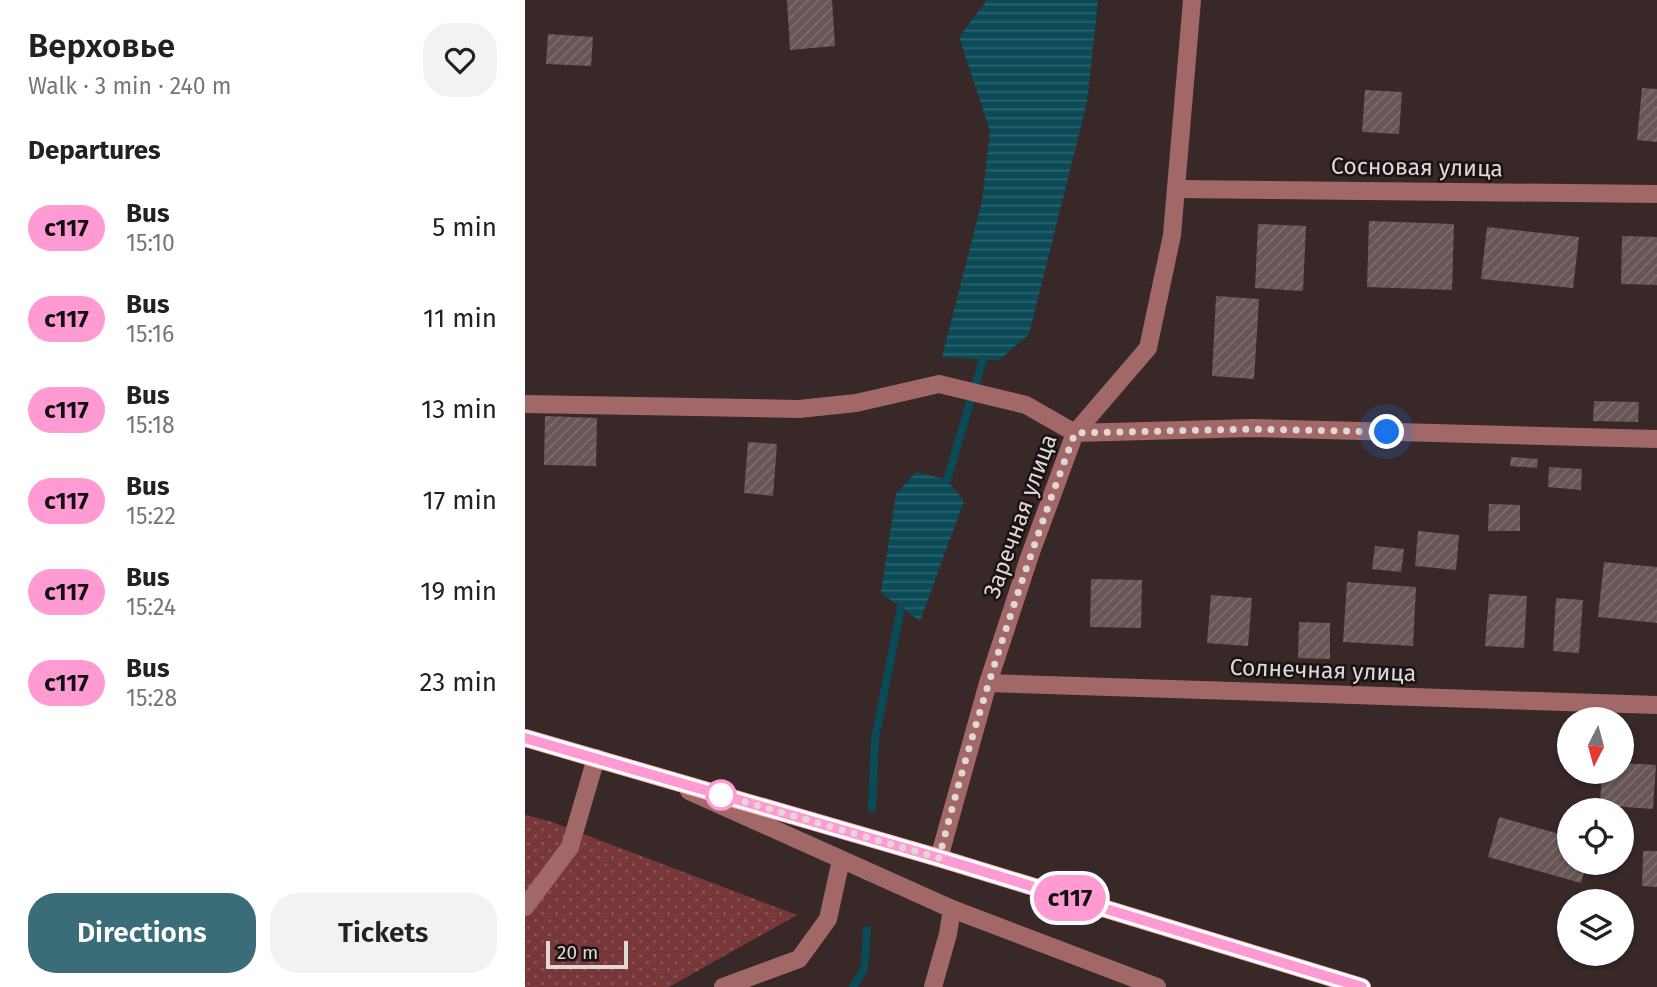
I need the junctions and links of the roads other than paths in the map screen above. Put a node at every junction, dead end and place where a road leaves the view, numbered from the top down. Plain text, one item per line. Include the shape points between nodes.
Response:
1 (1192, 0) edge
2 (1177, 189) junction
3 (1657, 194) edge
4 (525, 404) edge
5 (1075, 433) junction
6 (1657, 439) edge
7 (988, 683) junction
8 (1657, 705) edge
9 (525, 738) edge
10 (596, 758) junction
11 (657, 777) junction
12 (939, 858) junction
13 (841, 860) junction
14 (525, 907) edge
15 (952, 909) junction
16 (723, 987) edge
17 (933, 987) edge
18 (1157, 987) edge
19 (1362, 987) edge

1 - 2 street, Заречная улица
2 - 3 street, Сосновая улица
2 - 5 street, Заречная улица via 1173,235 1148,348
4 - 5 street via 799,409 856,403 939,384 1025,405
5 - 6 street via 1252,429
5 - 7 street, Заречная улица
7 - 8 street, Солнечная улица
7 - 12 street, Заречная улица
9 - 10 main road
10 - 11 main road
10 - 14 street via 570,847
11 - 12 main road
11 - 13 street
12 - 19 main road
13 - 15 street
13 - 16 street via 828,919 799,959
15 - 17 street
15 - 18 street

